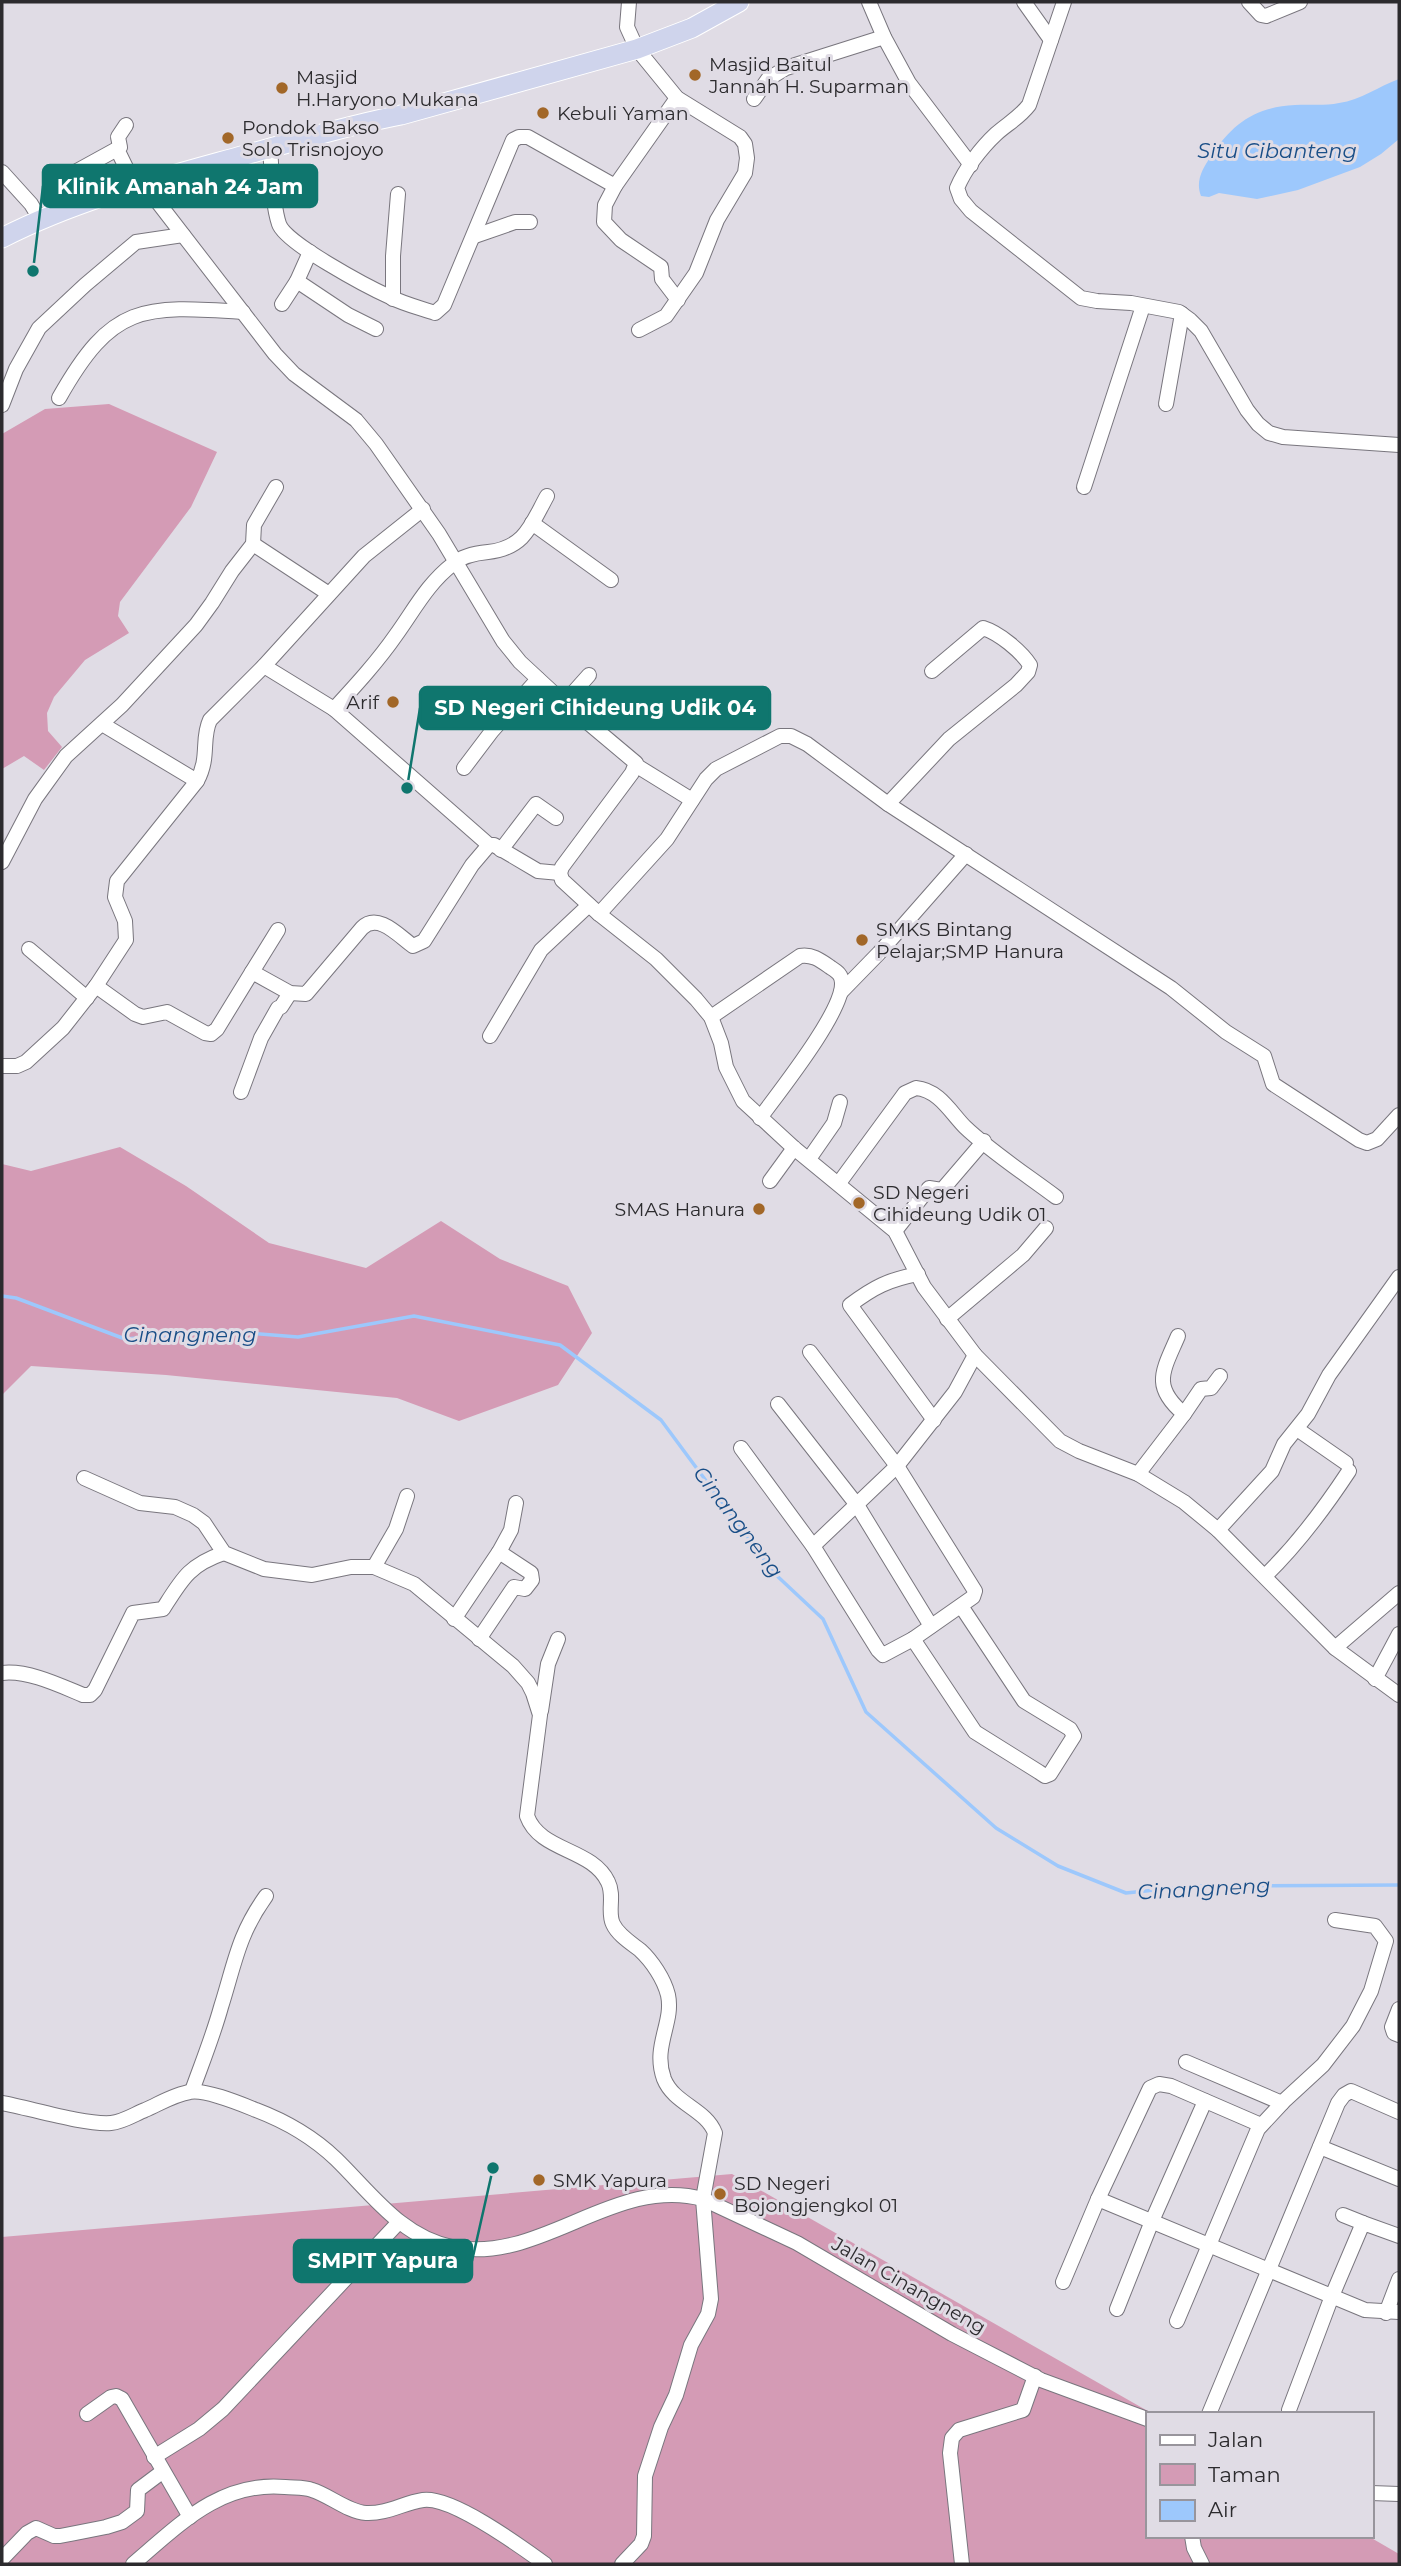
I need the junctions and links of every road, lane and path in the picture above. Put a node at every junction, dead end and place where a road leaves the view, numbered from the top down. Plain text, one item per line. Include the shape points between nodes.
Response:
1 (629, 2) edge
2 (739, 2) edge
3 (869, 2) edge
4 (1024, 2) edge
5 (1064, 2) edge
6 (1249, 2) edge
7 (1300, 2) edge
8 (884, 37) junction
9 (1051, 40) junction
10 (637, 48) junction
11 (677, 98) junction
12 (754, 99) dead end
13 (127, 125) dead end
14 (117, 149) junction
15 (270, 149) junction
16 (971, 165) junction
17 (77, 171) dead end
18 (2, 172) edge
19 (139, 185) junction
20 (615, 186) junction
21 (398, 194) dead end
22 (40, 219) junction
23 (530, 222) dead end
24 (183, 234) junction
25 (475, 236) junction
26 (2, 239) edge
27 (310, 252) junction
28 (297, 281) junction
29 (393, 299) junction
30 (678, 300) junction
31 (282, 304) dead end
32 (1143, 306) junction
33 (243, 312) junction
34 (1182, 314) junction
35 (376, 329) dead end
36 (639, 330) dead end
37 (59, 398) dead end
38 (1166, 404) dead end
39 (2, 405) edge
40 (1399, 445) edge
41 (276, 487) dead end
42 (1084, 487) dead end
43 (547, 496) dead end
44 (422, 509) junction
45 (532, 523) junction
46 (253, 544) junction
47 (455, 562) junction
48 (611, 580) dead end
49 (330, 594) junction
50 (264, 666) junction
51 (932, 671) dead end
52 (589, 675) dead end
53 (538, 679) junction
54 (564, 703) junction
55 (334, 709) junction
56 (102, 724) junction
57 (636, 766) junction
58 (464, 768) dead end
59 (197, 781) junction
60 (692, 800) junction
61 (888, 804) junction
62 (556, 818) dead end
63 (495, 847) junction
64 (966, 853) junction
65 (2, 862) edge
66 (559, 873) junction
67 (594, 910) junction
68 (278, 930) dead end
69 (29, 949) dead end
70 (252, 972) junction
71 (96, 986) junction
72 (841, 992) junction
73 (290, 993) junction
74 (87, 998) junction
75 (711, 1017) junction
76 (490, 1035) dead end
77 (2, 1066) edge
78 (241, 1092) dead end
79 (840, 1102) dead end
80 (1399, 1115) edge
81 (760, 1118) junction
82 (984, 1142) junction
83 (794, 1148) junction
84 (809, 1159) junction
85 (770, 1181) dead end
86 (839, 1183) junction
87 (1056, 1197) dead end
88 (1046, 1228) dead end
89 (895, 1231) junction
90 (918, 1274) junction
91 (1399, 1277) edge
92 (947, 1319) junction
93 (1178, 1336) dead end
94 (810, 1352) dead end
95 (975, 1355) junction
96 (1220, 1377) dead end
97 (778, 1404) dead end
98 (1184, 1414) junction
99 (934, 1420) junction
100 (1297, 1429) junction
101 (741, 1448) dead end
102 (897, 1466) junction
103 (1138, 1474) junction
104 (84, 1478) dead end
105 (407, 1496) dead end
106 (516, 1503) dead end
107 (857, 1505) junction
108 (1218, 1530) junction
109 (813, 1546) junction
110 (499, 1552) junction
111 (224, 1553) junction
112 (374, 1567) junction
113 (1265, 1576) junction
114 (1399, 1592) edge
115 (961, 1605) junction
116 (454, 1619) junction
117 (931, 1626) junction
118 (1399, 1634) edge
119 (479, 1639) junction
120 (558, 1639) dead end
121 (913, 1639) junction
122 (1335, 1648) junction
123 (2, 1673) edge
124 (1375, 1679) junction
125 (1399, 1695) edge
126 (540, 1716) junction
127 (265, 1896) dead end
128 (1335, 1920) dead end
129 (1399, 2009) edge
130 (1399, 2035) edge
131 (1186, 2062) dead end
132 (192, 2091) junction
133 (1205, 2101) junction
134 (2, 2102) edge
135 (1282, 2103) junction
136 (1399, 2112) edge
137 (1261, 2125) junction
138 (1320, 2147) junction
139 (1399, 2179) edge
140 (1098, 2199) junction
141 (703, 2200) junction
142 (1343, 2215) dead end
143 (1152, 2221) junction
144 (400, 2222) junction
145 (1363, 2223) junction
146 (1399, 2236) edge
147 (1208, 2244) junction
148 (1269, 2270) junction
149 (1399, 2279) edge
150 (1063, 2282) dead end
151 (1332, 2296) junction
152 (1118, 2309) dead end
153 (1392, 2312) edge
154 (1177, 2321) dead end
155 (1035, 2376) junction
156 (1289, 2410) dead end
157 (1210, 2412) edge
158 (87, 2414) dead end
159 (1146, 2419) edge
160 (154, 2457) junction
161 (162, 2472) junction
162 (1373, 2493) edge
163 (1399, 2494) edge
164 (191, 2517) junction
165 (1192, 2538) edge
166 (2, 2559) edge
167 (133, 2564) edge
168 (545, 2564) edge
169 (621, 2564) edge
170 (962, 2564) edge
171 (1202, 2564) edge

1 - 10 street via 627,27
2 - 10 highway via 692,28
3 - 8 street
4 - 9 street
5 - 9 street
6 - 7 street via 1266,16
8 - 12 street via 786,68 768,79
8 - 16 street via 914,90
9 - 16 street via 1029,105 989,141
10 - 11 street
10 - 15 highway
11 - 20 street
11 - 30 street via 740,137 747,158 745,173
13 - 14 street via 118,137
14 - 17 street
14 - 19 street
15 - 19 highway
15 - 27 street via 279,226
16 - 32 street via 957,188 971,211 1082,298
18 - 22 street
19 - 22 highway
19 - 24 street
20 - 25 street via 528,137 519,137 509,146
20 - 30 street via 605,205 604,222 621,240 661,267 662,279
21 - 29 street
22 - 26 highway
23 - 25 street via 515,222
24 - 33 street
24 - 39 street via 136,242 39,328
25 - 29 street via 440,310 435,313
27 - 28 street
27 - 29 street
28 - 31 street
28 - 35 street
30 - 36 street via 659,321
32 - 34 street
32 - 42 street
33 - 37 street via 169,310 123,320 85,356
33 - 44 street via 293,373 356,419
34 - 38 street
34 - 40 street via 1201,331 1247,410 1269,433
41 - 46 street via 254,526
43 - 45 street
44 - 47 street
44 - 49 street via 364,556
45 - 47 street via 517,543 505,550 477,553
45 - 48 street
46 - 49 street
46 - 56 street via 196,625
47 - 53 street via 503,641
47 - 55 street via 426,591
49 - 50 street
50 - 55 street
50 - 59 street via 210,720
51 - 61 street via 983,628 1030,666 1016,685 948,740
52 - 54 street
53 - 54 street
53 - 58 street
54 - 57 street
55 - 63 street
56 - 59 street
56 - 65 street via 55,770
57 - 60 street
57 - 66 street
59 - 71 street via 117,881 115,897 125,921 126,940
60 - 61 street via 716,769 786,735 807,744
60 - 67 street via 667,839
61 - 64 street
62 - 63 street via 536,804
63 - 66 street via 538,872
63 - 73 street via 472,865 420,945 413,946 380,922 371,921 306,994
64 - 72 street
64 - 80 street via 1260,1052 1273,1084 1359,1140 1377,1139
66 - 67 street via 568,888
67 - 75 street via 656,959
67 - 76 street via 541,950
68 - 70 street
69 - 74 street
70 - 71 street via 211,1034 167,1012 135,1014
70 - 73 street
71 - 74 street
72 - 75 street via 839,973 813,956 800,956
72 - 81 street via 822,1030
73 - 78 street via 261,1038
74 - 77 street via 64,1028 26,1062
75 - 81 street via 735,1088
79 - 84 street via 834,1124
81 - 83 street
82 - 86 street via 949,1106 921,1088 910,1089
82 - 87 street
82 - 89 street via 944,1188 929,1188
83 - 84 street
83 - 85 street
84 - 86 street
86 - 89 street
88 - 92 street via 1023,1255
89 - 90 street
90 - 92 street
90 - 99 street via 892,1279 850,1306
91 - 100 street via 1329,1375
92 - 95 street
93 - 98 street via 1161,1383
94 - 102 street
95 - 99 street
95 - 103 street via 1060,1441
96 - 98 street via 1211,1388 1201,1388
97 - 107 street
98 - 103 street
99 - 102 street
100 - 108 street via 1262,1484
100 - 113 street via 1348,1467 1312,1525
101 - 109 street
102 - 107 street
102 - 115 street via 972,1584 973,1597
103 - 108 street
104 - 111 street via 140,1503 175,1507 192,1515 204,1523
105 - 112 street via 396,1529
106 - 110 street
107 - 109 street
107 - 117 street
108 - 113 street
109 - 121 street via 883,1655
110 - 116 street
110 - 119 street via 531,1573 532,1580 525,1589 514,1587
111 - 112 street via 264,1570 292,1574
111 - 123 street via 192,1568 163,1609 133,1613 90,1695 33,1677
112 - 116 street via 414,1584
113 - 122 street
114 - 122 street
115 - 117 street
115 - 121 street via 1024,1701 1074,1736 1051,1774 1045,1776 975,1732
116 - 119 street
117 - 121 street
118 - 124 street
119 - 126 street via 528,1683
120 - 126 street via 548,1664
122 - 124 street
124 - 125 street
126 - 141 street via 527,1816 541,1837 601,1872 611,1892 614,1927 643,1953 663,1980 669,2005 659,2050 665,2083 707,2120 715,2133
127 - 132 street via 239,1942
128 - 135 street via 1375,1926 1386,1941 1384,1952 1353,2026 1323,2065
129 - 130 street via 1392,2027
131 - 135 street
132 - 134 street via 113,2123
132 - 144 street, Jalan Cinangneng via 256,2110 307,2135
133 - 137 street
133 - 140 street via 1171,2086 1150,2088
133 - 143 street
135 - 137 street
136 - 138 street via 1351,2091 1338,2103
137 - 147 street
138 - 139 street
138 - 148 street
140 - 143 street
140 - 150 street
141 - 144 street, Jalan Cinangneng via 687,2195 645,2198 523,2242 485,2249 453,2247
141 - 155 street, Jalan Cinangneng via 797,2243 952,2334
141 - 169 street via 711,2299 708,2314 691,2345 645,2476 644,2536
142 - 145 street
143 - 147 street
143 - 152 street
144 - 160 street via 223,2409
145 - 146 street
145 - 151 street
147 - 148 street
147 - 154 street
148 - 151 street
148 - 157 street
149 - 153 street
151 - 153 street via 1365,2311
151 - 156 street
155 - 159 street, Jalan Cinangneng
155 - 170 street via 1023,2410 959,2430 952,2438
158 - 160 street via 111,2397 119,2397
160 - 161 street
161 - 164 street
161 - 166 street via 138,2490 136,2511 121,2522 60,2536 36,2528
162 - 163 street
164 - 167 street
164 - 168 street via 213,2500 246,2487 311,2489 363,2513 385,2512 425,2500 452,2505
165 - 171 street

